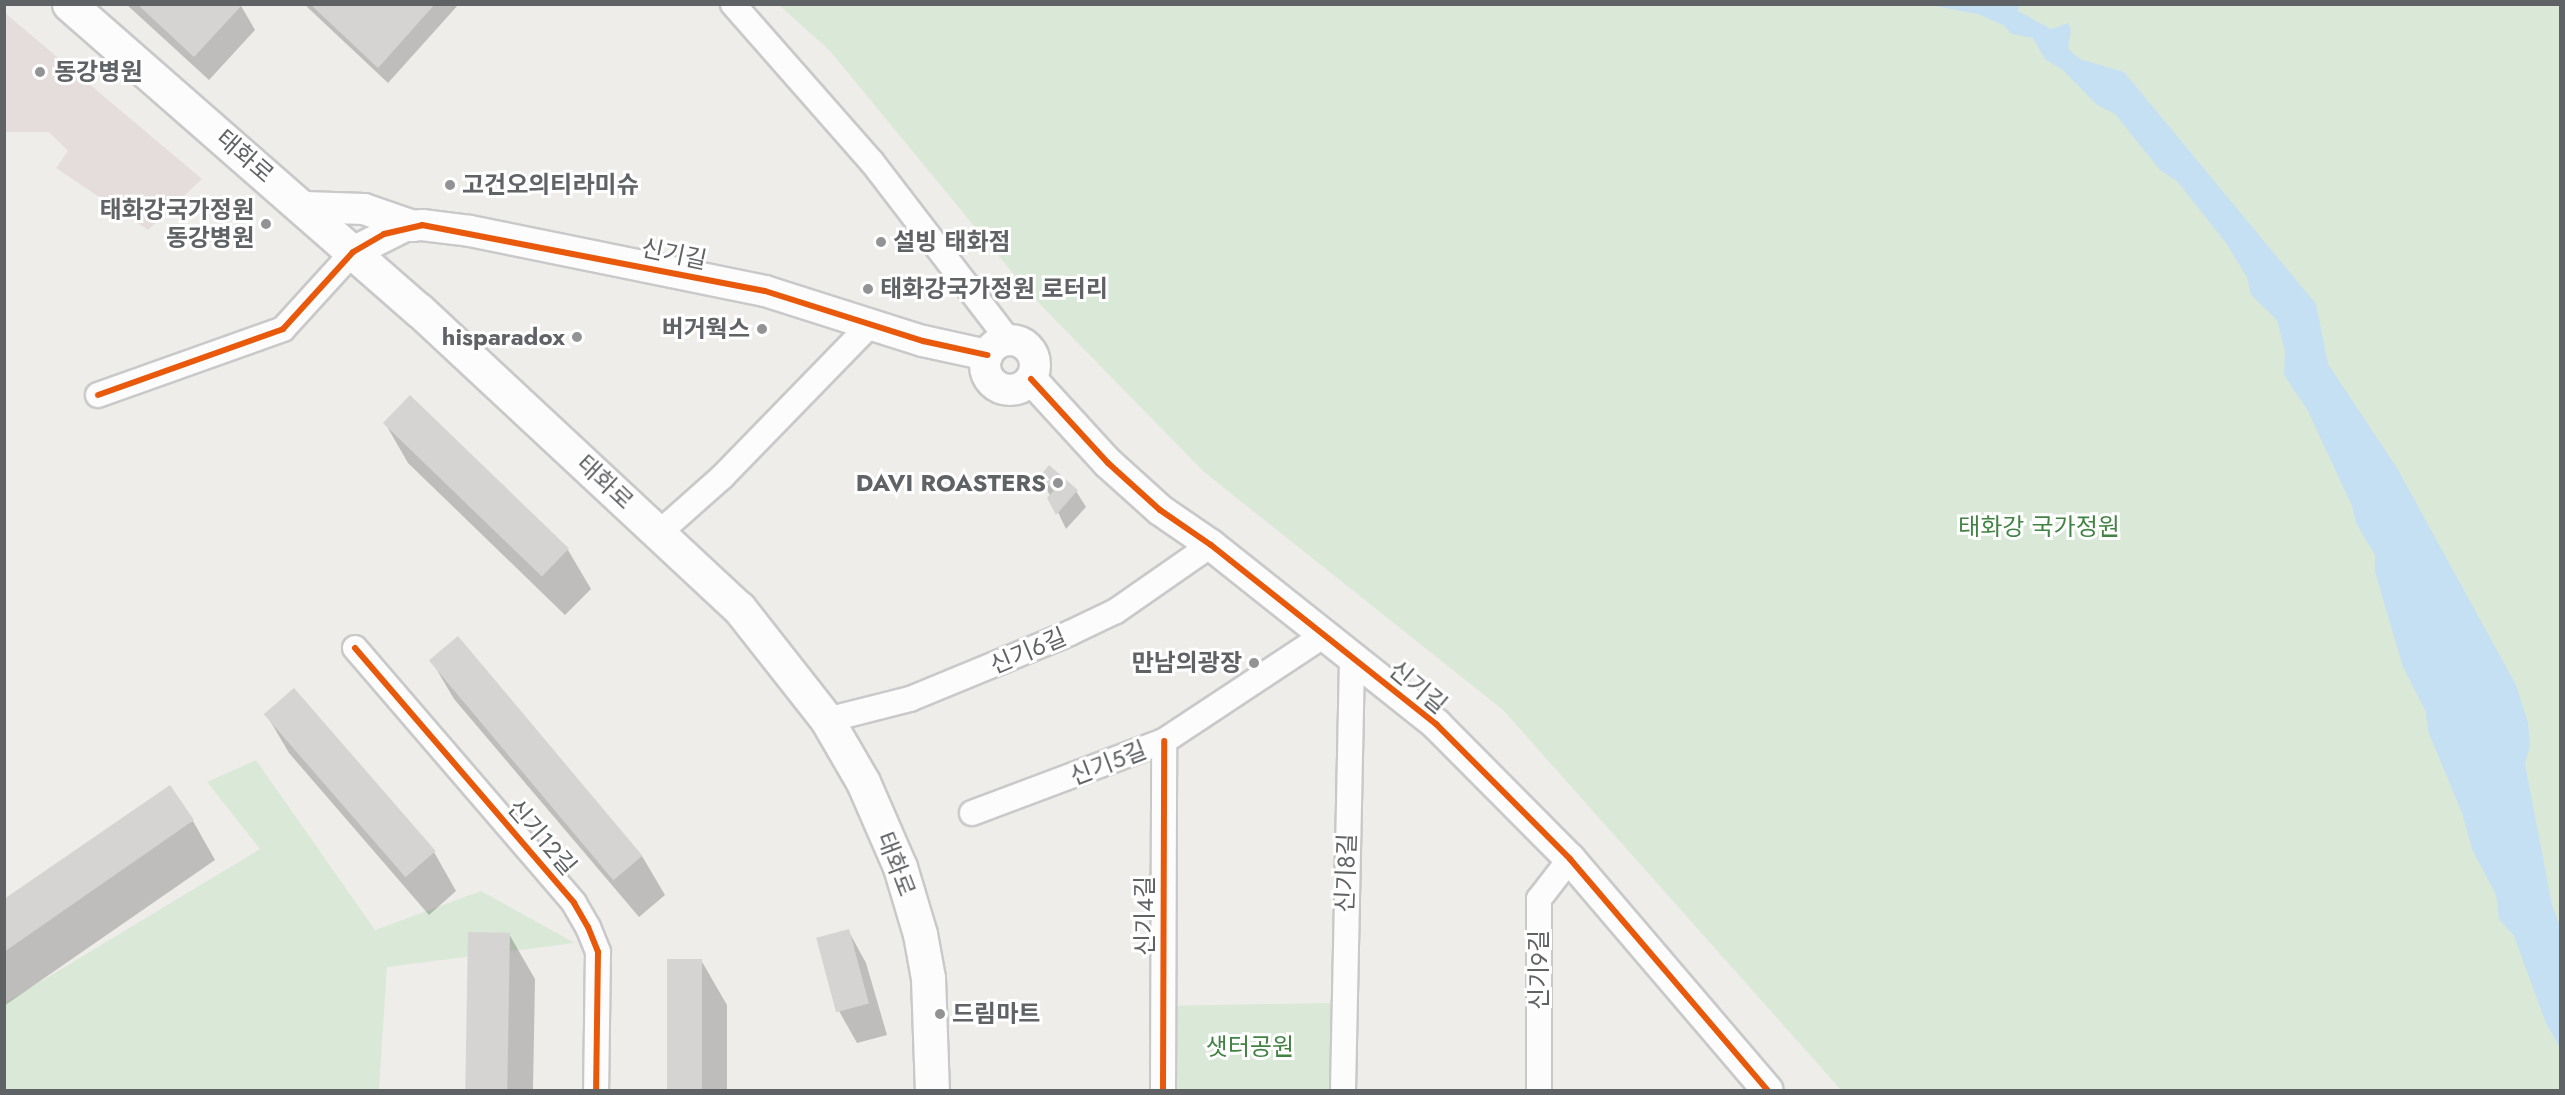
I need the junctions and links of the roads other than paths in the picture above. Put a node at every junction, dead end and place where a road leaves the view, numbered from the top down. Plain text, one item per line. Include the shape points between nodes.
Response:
1 (69, 4) edge
2 (733, 4) edge
3 (305, 207) junction
4 (413, 225) junction
5 (353, 252) junction
6 (872, 323) junction
7 (998, 347) junction
8 (1031, 379) junction
9 (98, 395) dead end
10 (660, 532) junction
11 (1211, 545) junction
12 (1324, 635) junction
13 (355, 648) dead end
14 (1352, 656) junction
15 (827, 720) junction
16 (1164, 741) junction
17 (972, 813) dead end
18 (1570, 859) junction
19 (596, 1090) edge
20 (932, 1090) edge
21 (1163, 1090) edge
22 (1343, 1090) edge
23 (1539, 1090) edge
24 (1767, 1090) edge

1 - 3 main road, 태화로
2 - 7 street via 872,162
3 - 4 street via 364,208
3 - 5 main road, 태화로
4 - 5 street, 신기길 via 384,234
4 - 6 street, 신기길 via 501,237 765,291
5 - 9 street via 283,329
5 - 10 main road, 태화로
6 - 7 street, 신기길 via 923,341
6 - 10 street via 722,477
7 - 8 street via 1018,340 1032,352 1035,369
7 - 8 street via 987,375 998,387 1017,389
8 - 11 street, 신기길 via 1108,463 1160,510
10 - 15 main road, 태화로 via 739,608
11 - 12 street, 신기길
11 - 15 street, 신기6길 via 1116,612 1070,633 910,699
12 - 14 street, 신기길
12 - 16 street, 신기5길
13 - 19 street, 신기12길 via 574,903 588,927 598,952
14 - 18 street, 신기길 via 1436,724
14 - 22 street, 신기8길
15 - 20 main road, 태화로 via 863,782 900,867 920,934 928,978
16 - 17 street, 신기5길
16 - 21 street, 신기4길
18 - 23 street, 신기9길 via 1539,899
18 - 24 street, 신기길

